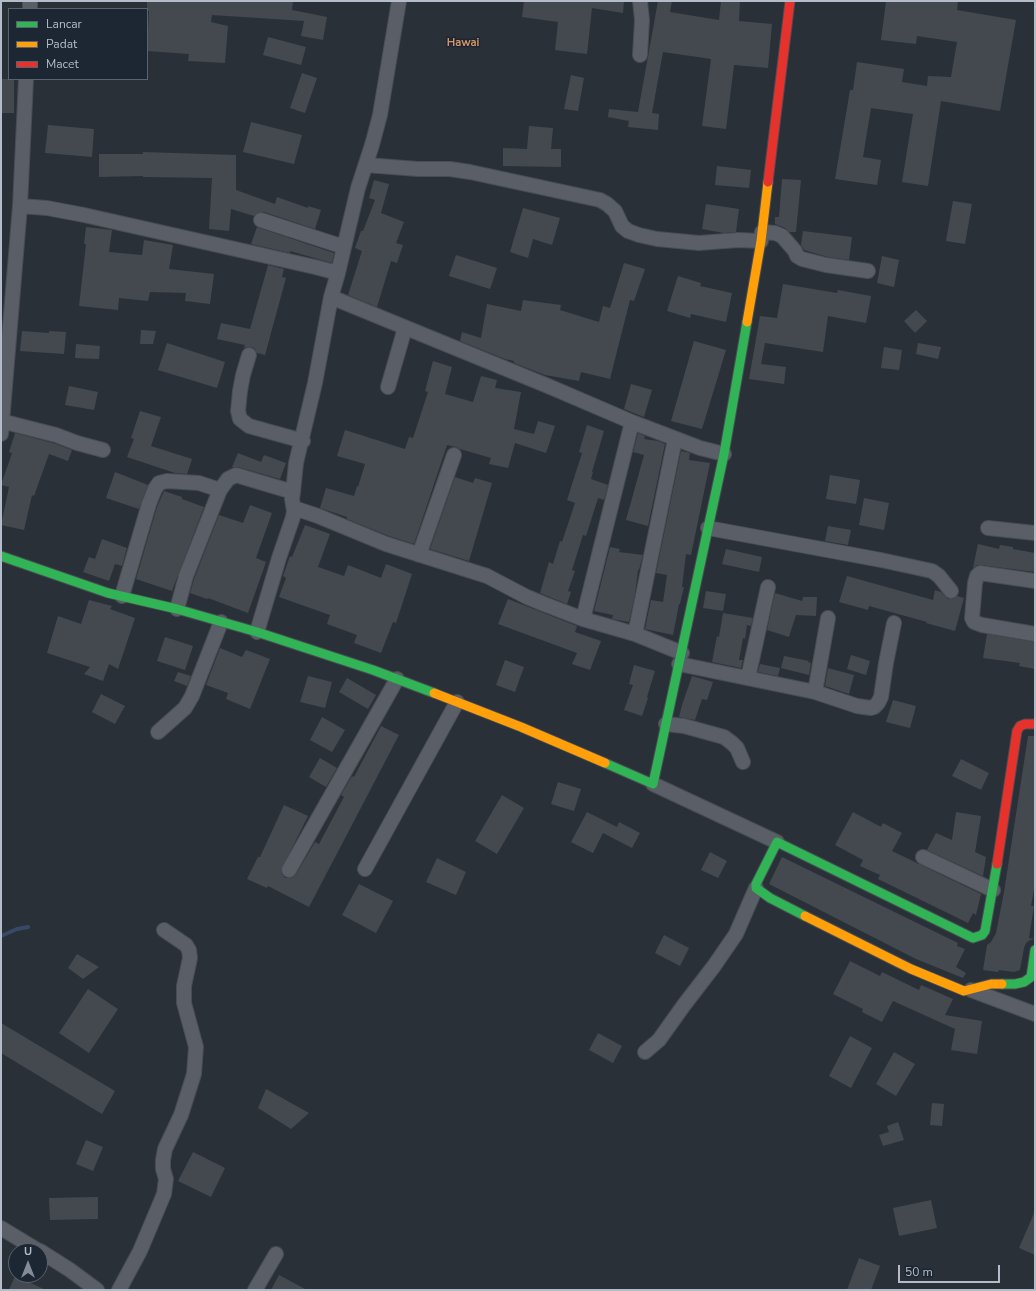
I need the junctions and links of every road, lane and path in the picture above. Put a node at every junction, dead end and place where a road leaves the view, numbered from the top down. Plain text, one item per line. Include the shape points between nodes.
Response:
1 (399, 1) edge
2 (640, 1) edge
3 (790, 1) edge
4 (640, 55) dead end
5 (26, 80) edge
6 (366, 165) junction
7 (20, 206) junction
8 (261, 220) dead end
9 (762, 236) junction
10 (344, 247) junction
11 (868, 271) dead end
12 (338, 273) junction
13 (331, 297) junction
14 (405, 328) junction
15 (248, 355) dead end
16 (388, 387) dead end
17 (632, 422) junction
18 (1, 426) edge
19 (675, 439) junction
20 (302, 441) junction
21 (103, 450) dead end
22 (724, 454) junction
23 (454, 455) dead end
24 (220, 490) junction
25 (293, 492) junction
26 (294, 508) junction
27 (708, 528) junction
28 (988, 528) dead end
29 (1035, 533) edge
30 (419, 555) junction
31 (1, 556) edge
32 (1035, 581) edge
33 (768, 587) dead end
34 (951, 591) dead end
35 (122, 596) junction
36 (177, 609) junction
37 (828, 618) dead end
38 (583, 619) junction
39 (221, 622) junction
40 (894, 623) dead end
41 (257, 632) junction
42 (635, 634) junction
43 (1035, 634) edge
44 (681, 658) junction
45 (748, 678) junction
46 (397, 679) junction
47 (815, 692) junction
48 (457, 702) junction
49 (666, 724) junction
50 (1035, 724) edge
51 (158, 732) dead end
52 (743, 762) dead end
53 (652, 784) junction
54 (777, 842) junction
55 (923, 857) dead end
56 (365, 868) dead end
57 (289, 870) dead end
58 (756, 888) junction
59 (993, 890) junction
60 (164, 930) dead end
61 (1035, 950) edge
62 (971, 990) junction
63 (1035, 1014) edge
64 (646, 1052) dead end
65 (1, 1228) edge
66 (26, 1243) edge
67 (276, 1254) dead end
68 (48, 1256) edge
69 (97, 1290) edge
70 (119, 1290) edge
71 (255, 1290) edge

1 - 6 street via 380,115
2 - 4 street
3 - 9 street
5 - 7 street
6 - 9 street via 450,169 600,200 615,211 622,226 628,231 658,239 699,243
6 - 10 street
7 - 12 street via 84,215
7 - 18 street
8 - 10 street
9 - 11 street via 782,236 802,259
9 - 22 street
10 - 12 street
12 - 13 street
13 - 14 street
13 - 20 street via 316,383
14 - 16 street
14 - 17 street
15 - 20 street via 240,391 240,418 249,426
17 - 19 street
17 - 38 street
18 - 21 street via 56,435
19 - 22 street
19 - 42 street
20 - 25 street via 296,463
22 - 27 street
23 - 30 street
24 - 25 street via 228,479 236,475
24 - 35 street via 199,483 159,483 149,504
24 - 36 street via 186,576
25 - 26 street
26 - 30 street
26 - 41 street
27 - 34 street via 932,571
27 - 44 street
28 - 29 street
30 - 38 street via 487,576 527,598
31 - 35 street
32 - 43 street via 980,573 975,583 972,618 974,622 982,625
33 - 45 street
35 - 36 street
36 - 39 street
37 - 47 street
38 - 42 street
39 - 41 street
39 - 51 street via 192,696 185,708
40 - 47 street via 881,696 874,707 857,706
41 - 46 street
42 - 44 street
44 - 45 street via 707,671
44 - 49 street
45 - 47 street
46 - 48 street
46 - 57 street
48 - 53 street
48 - 56 street
49 - 52 street via 724,737 737,748
49 - 53 street
50 - 59 street via 1025,724 1017,731
53 - 54 street
54 - 58 street
54 - 59 street via 972,938 982,935 985,931
55 - 59 street
58 - 62 street via 770,898 911,969 964,992
58 - 64 street via 736,934 659,1040
60 - 70 street via 186,945 189,950 184,1003 196,1047 194,1074 181,1115 165,1149 164,1194 140,1251
61 - 62 street via 1029,980 1015,984 985,984
62 - 63 street
65 - 66 street
67 - 71 street
68 - 69 street

